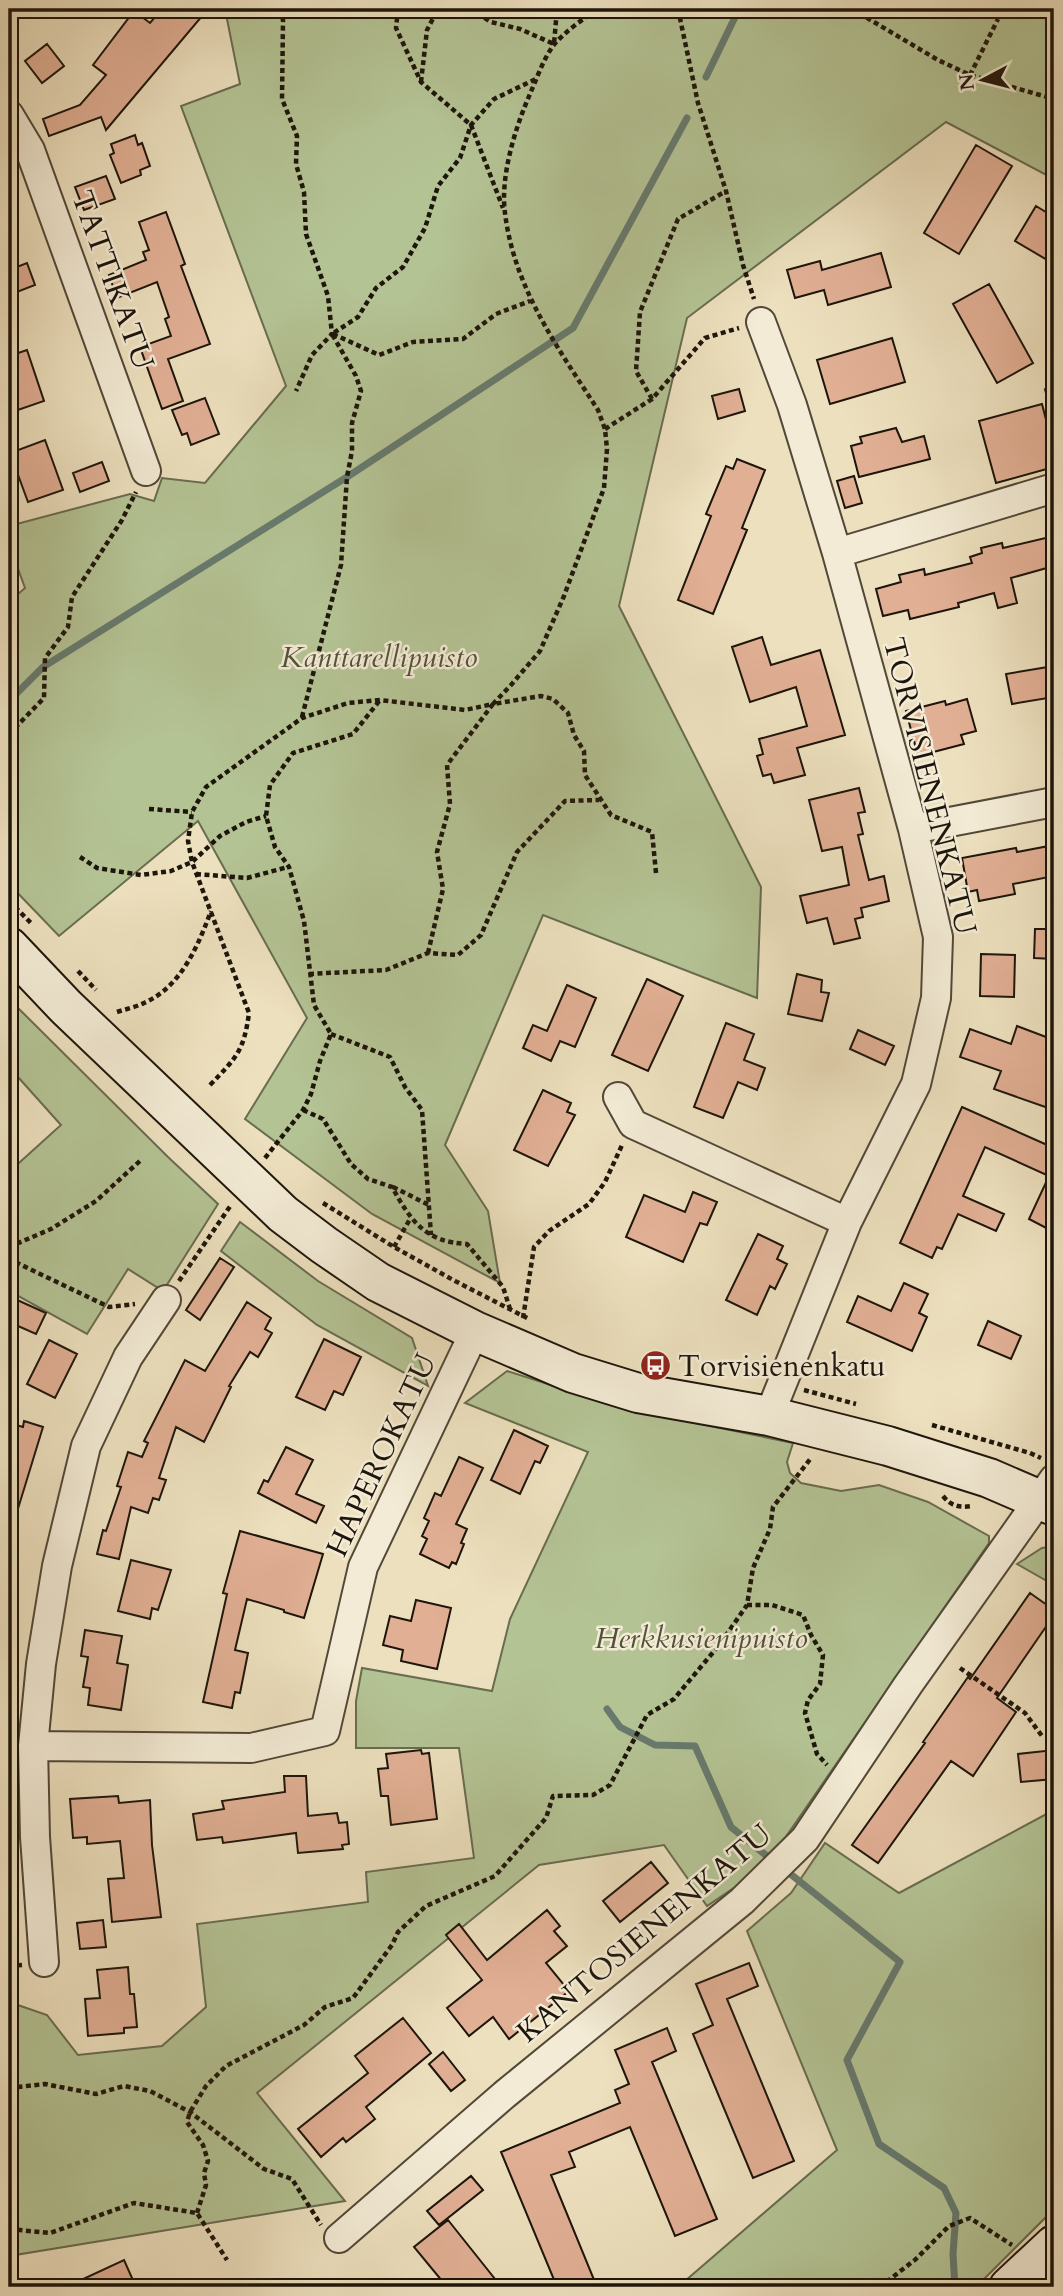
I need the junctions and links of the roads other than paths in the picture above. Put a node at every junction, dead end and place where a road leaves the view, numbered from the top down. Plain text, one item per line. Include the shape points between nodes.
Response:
1 (9, 115) edge
2 (761, 322) road end
3 (146, 471) road end
4 (1054, 488) edge
5 (837, 553) junction
6 (1054, 802) edge
7 (913, 829) junction
8 (22, 938) edge
9 (618, 1097) dead end
10 (846, 1222) junction
11 (166, 1300) road end
12 (475, 1331) junction
13 (774, 1401) junction
14 (1048, 1486) edge
15 (33, 1746) junction
16 (44, 1962) dead end
17 (331, 2234) road end
18 (1045, 2253) edge
19 (1009, 2287) edge

1 - 3 street, TATTIKATU via 30,150
2 - 5 street, TORVISIENENKATU via 792,405
4 - 5 street
5 - 7 street, TORVISIENENKATU
6 - 7 street
7 - 10 street, TORVISIENENKATU via 937,937 936,998 916,1084
8 - 12 main road via 66,1007 255,1172 303,1230 378,1282
9 - 10 street via 633,1124
10 - 13 street, TORVISIENENKATU
11 - 15 street via 128,1357 86,1447 55,1578
12 - 13 main road via 563,1369 638,1393
12 - 15 street, HAPEROKATU via 363,1567 325,1731 251,1748
13 - 14 main road via 888,1446 989,1478
14 - 17 street, KANTOSIENENKATU via 805,1839 742,1901
15 - 16 street
18 - 19 main road

